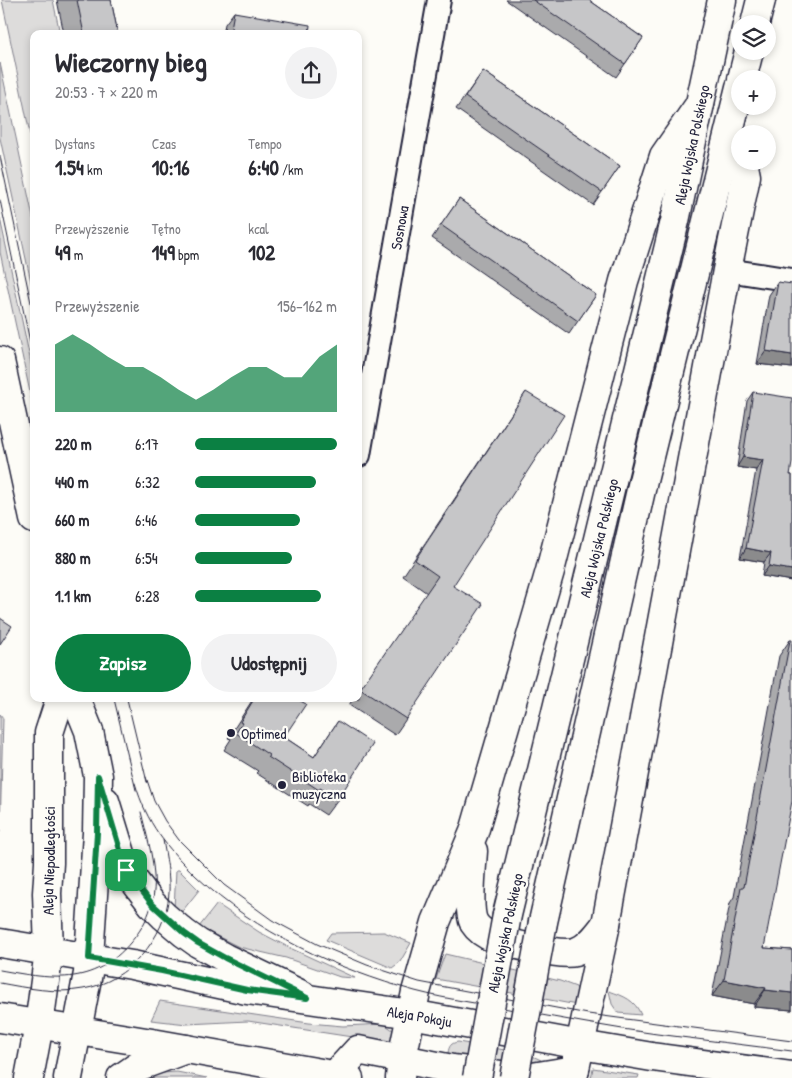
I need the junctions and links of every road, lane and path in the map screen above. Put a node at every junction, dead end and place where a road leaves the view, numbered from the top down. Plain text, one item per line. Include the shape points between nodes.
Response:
1 (439, 0) edge
2 (722, 0) edge
3 (761, 0) edge
4 (757, 15) edge
5 (700, 104) junction
6 (734, 115) edge
7 (745, 170) edge
8 (727, 270) junction
9 (792, 280) edge
10 (0, 361) edge
11 (362, 438) edge
12 (30, 500) edge
13 (59, 702) edge
14 (77, 702) edge
15 (98, 776) junction
16 (474, 832) junction
17 (606, 924) junction
18 (0, 943) edge
19 (49, 952) junction
20 (89, 958) junction
21 (307, 998) junction
22 (411, 1014) junction
23 (0, 1018) edge
24 (39, 1025) junction
25 (78, 1032) junction
26 (186, 1049) junction
27 (576, 1064) edge
28 (401, 1068) edge
29 (792, 1076) edge
30 (340, 1077) edge
31 (29, 1078) edge
32 (68, 1078) edge
33 (121, 1078) edge
34 (477, 1078) edge
35 (514, 1078) edge
36 (526, 1078) edge

1 - 11 street, Sosnowa
2 - 5 main road, Aleja Wojska Polskiego
3 - 4 main road
5 - 16 main road via 664,156 624,281 550,571
5 - 34 main road, Aleja Wojska Polskiego, bridge via 671,238 507,915
6 - 35 main road, Aleja Wojska Polskiego, bridge via 642,481 543,922
7 - 8 main road
8 - 9 street
8 - 17 main road
10 - 12 main road
13 - 19 main road, Aleja Niepodległości via 49,733
14 - 15 main road via 89,732
15 - 20 main road
15 - 21 main road via 126,870 158,910 198,943
16 - 17 main road via 471,907 475,925 481,932 494,939 564,953 582,950
16 - 22 main road via 436,922
17 - 27 main road
18 - 19 main road, Aleja Pokoju
19 - 20 main road, Aleja Pokoju
19 - 24 main road, Aleja Niepodległości
20 - 21 main road, Aleja Pokoju via 247,990
20 - 25 main road
21 - 22 main road, Aleja Pokoju
22 - 27 main road, Aleja Pokoju
22 - 28 main road
23 - 24 main road
24 - 25 main road
24 - 31 main road, Aleja Niepodległości
25 - 26 main road
25 - 32 main road
26 - 30 main road
26 - 33 main road via 137,1067
27 - 29 main road, Aleja Pokoju via 652,1057
27 - 36 main road
28 - 30 main road via 358,1050
28 - 36 main road via 452,1069

